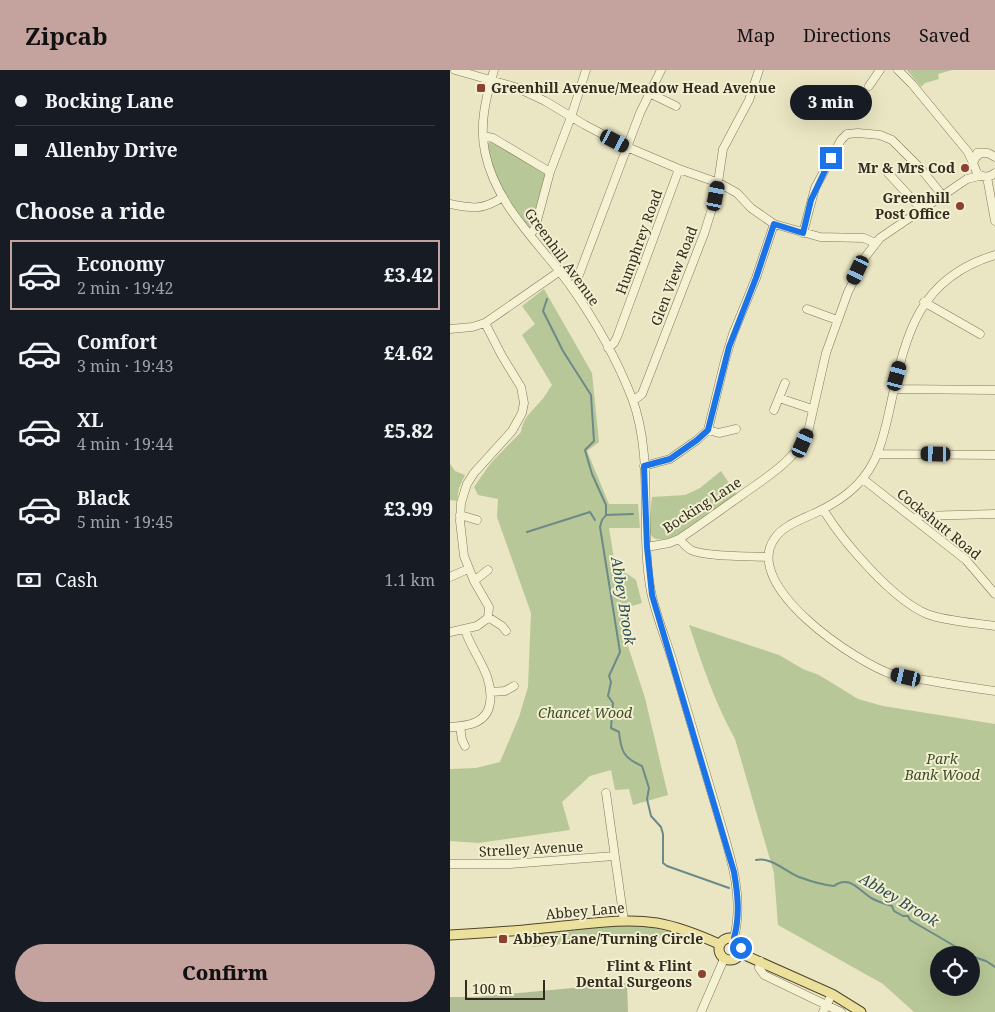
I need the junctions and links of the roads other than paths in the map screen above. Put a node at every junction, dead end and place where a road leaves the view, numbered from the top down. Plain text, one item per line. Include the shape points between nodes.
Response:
1 (455, 70) edge
2 (494, 70) edge
3 (586, 70) edge
4 (661, 70) edge
5 (759, 70) edge
6 (880, 70) edge
7 (898, 70) edge
8 (491, 79) junction
9 (869, 86) dead end
10 (649, 93) junction
11 (676, 106) dead end
12 (571, 117) junction
13 (482, 136) junction
14 (627, 147) junction
15 (968, 152) junction
16 (990, 153) edge
17 (973, 165) junction
18 (679, 169) junction
19 (550, 172) junction
20 (888, 173) dead end
21 (995, 173) edge
22 (983, 176) junction
23 (967, 180) junction
24 (719, 183) junction
25 (943, 196) junction
26 (503, 198) junction
27 (450, 204) edge
28 (922, 210) junction
29 (995, 221) edge
30 (774, 224) junction
31 (803, 233) junction
32 (530, 236) junction
33 (875, 243) junction
34 (995, 255) edge
35 (560, 271) junction
36 (572, 288) junction
37 (924, 302) junction
38 (807, 308) dead end
39 (837, 320) junction
40 (485, 322) junction
41 (450, 329) edge
42 (980, 334) dead end
43 (608, 348) junction
44 (785, 383) dead end
45 (894, 389) junction
46 (995, 390) edge
47 (779, 398) junction
48 (633, 401) junction
49 (812, 409) junction
50 (774, 410) dead end
51 (736, 429) dead end
52 (708, 430) junction
53 (877, 454) junction
54 (995, 455) edge
55 (644, 466) junction
56 (863, 479) junction
57 (822, 509) junction
58 (995, 514) edge
59 (460, 515) junction
60 (914, 519) junction
61 (477, 520) dead end
62 (450, 528) edge
63 (460, 528) junction
64 (679, 539) junction
65 (647, 547) junction
66 (767, 557) junction
67 (468, 568) junction
68 (488, 570) dead end
69 (450, 577) edge
70 (474, 581) junction
71 (992, 583) edge
72 (995, 594) edge
73 (488, 616) junction
74 (995, 626) edge
75 (465, 630) junction
76 (506, 631) dead end
77 (450, 632) edge
78 (514, 686) dead end
79 (995, 691) edge
80 (491, 692) junction
81 (460, 726) junction
82 (450, 727) edge
83 (465, 746) dead end
84 (606, 793) dead end
85 (614, 856) junction
86 (450, 864) edge
87 (624, 921) junction
88 (450, 935) edge
89 (734, 938) junction
90 (719, 944) junction
91 (740, 952) junction
92 (724, 959) junction
93 (760, 961) junction
94 (832, 994) junction
95 (827, 1004) junction
96 (701, 1012) edge
97 (823, 1012) edge
98 (841, 1012) edge
99 (861, 1012) edge

1 - 8 street
2 - 8 street, Greenhill Avenue
3 - 12 street
4 - 10 street
5 - 24 street, Glen View Road via 749,100 723,149
6 - 9 street
7 - 15 street
8 - 12 street via 545,101
8 - 13 street, Greenhill Avenue
10 - 11 street
10 - 14 street
12 - 14 street
12 - 19 street
13 - 19 street via 500,141
13 - 26 street, Greenhill Avenue via 489,170
14 - 18 street
14 - 36 street
15 - 16 street
15 - 17 street
16 - 17 street via 976,157
17 - 22 street
17 - 23 street
18 - 24 street
18 - 43 street, Humphrey Road via 617,337
19 - 32 street via 538,220
20 - 28 street
21 - 22 street, Bocking Lane
22 - 23 street, Bocking Lane
22 - 29 street
23 - 25 street, Bocking Lane
24 - 30 street via 737,193 750,208
24 - 48 street, Glen View Road via 701,242 642,394
25 - 28 street, Bocking Lane
25 - 31 street via 892,140 870,134 847,134 840,140 815,188
26 - 27 street via 482,208
26 - 32 street, Greenhill Avenue
28 - 33 street, Bocking Lane
30 - 31 street
30 - 52 street via 754,285 733,334
31 - 33 street via 864,238
32 - 35 street, Greenhill Avenue
33 - 39 street, Bocking Lane via 858,270
34 - 37 street via 952,276
35 - 36 street, Greenhill Avenue
35 - 40 street
36 - 43 street, Greenhill Avenue
37 - 42 street
37 - 45 street via 911,327
38 - 39 street
39 - 49 street, Bocking Lane
40 - 41 street
40 - 59 street via 521,387 523,407 512,431 474,473 464,493
43 - 48 street, Greenhill Avenue
44 - 47 street
45 - 46 street
45 - 53 street
47 - 49 street
47 - 50 street
48 - 55 street, Greenhill Avenue
49 - 64 street, Bocking Lane via 808,432 788,462
51 - 52 street via 719,433
52 - 55 street via 670,459
53 - 54 street
53 - 56 street
55 - 65 street, Greenhill Avenue
56 - 57 street
56 - 60 street, Cockshutt Road
57 - 66 street via 782,531 771,545
57 - 74 street via 861,559 917,609 936,617
58 - 60 street via 919,516
59 - 61 street
59 - 63 street
60 - 71 street, Cockshutt Road
62 - 63 street
63 - 67 street
64 - 65 street, Bocking Lane
64 - 66 street via 690,550 699,552
65 - 89 street via 652,595 734,872 738,907
66 - 79 street via 772,576 789,600 821,632 853,655 894,675
67 - 69 street
67 - 70 street
68 - 70 street
70 - 73 street via 489,607
71 - 72 street, Cockshutt Road
73 - 75 street via 484,622
73 - 76 street
75 - 77 street
75 - 80 street via 485,669
78 - 80 street via 505,691
80 - 81 street via 485,716
81 - 82 street
81 - 83 street
84 - 85 street
85 - 86 street, Strelley Avenue via 503,865
85 - 87 street
87 - 88 main road, Abbey Lane
87 - 90 main road, Abbey Lane via 669,925
89 - 90 main road via 725,938
89 - 91 main road via 740,944
90 - 92 main road via 719,952
91 - 92 main road via 735,959
91 - 93 main road
92 - 96 street
93 - 94 main road
93 - 95 street via 759,969 764,975
94 - 95 street
94 - 99 main road
95 - 97 street
95 - 98 street

